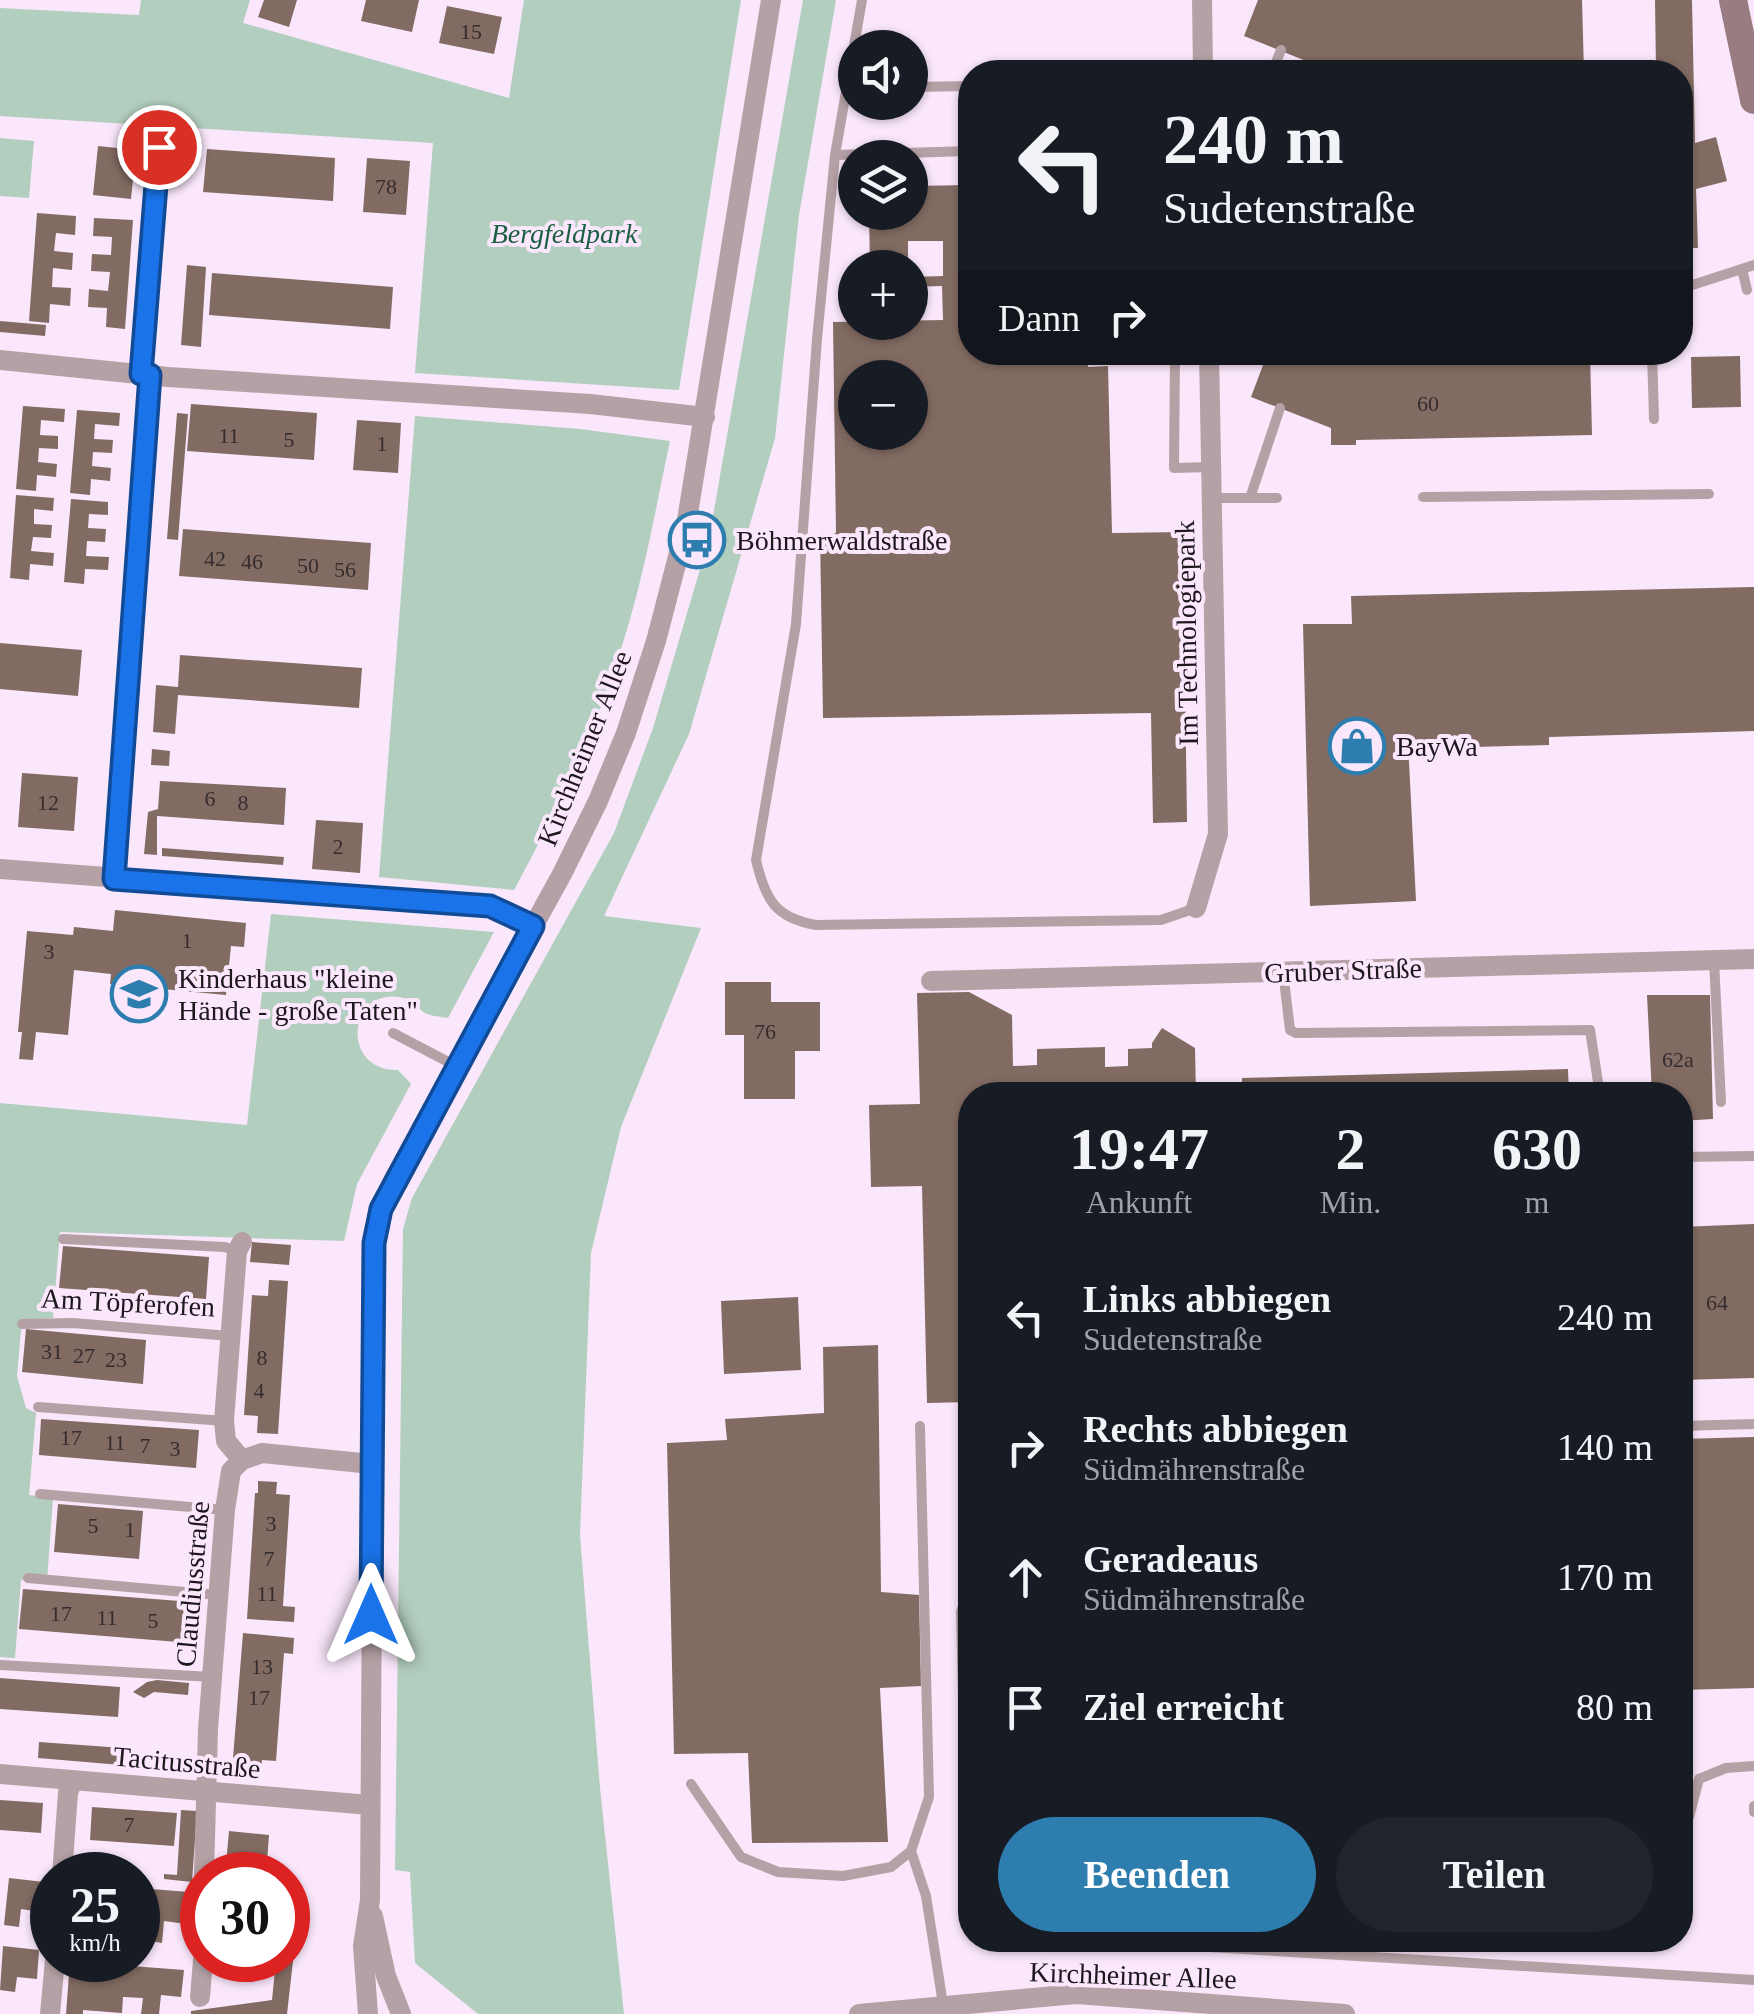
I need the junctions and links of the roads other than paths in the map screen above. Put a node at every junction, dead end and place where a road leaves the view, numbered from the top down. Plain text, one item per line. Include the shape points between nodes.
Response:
1 (770, 0) edge
2 (862, 0) edge
3 (1202, 0) edge
4 (1733, 0) edge
5 (858, 30) edge
6 (1281, 50) dead end
7 (1203, 60) edge
8 (1277, 60) edge
9 (928, 86) edge
10 (958, 86) edge
11 (1754, 100) edge
12 (842, 120) edge
13 (159, 147) dead end
14 (958, 151) edge
15 (835, 155) junction
16 (1754, 264) edge
17 (1742, 269) junction
18 (1693, 285) edge
19 (1747, 290) dead end
20 (0, 360) edge
21 (1175, 365) edge
22 (1210, 365) edge
23 (1652, 365) edge
24 (145, 374) junction
25 (1280, 408) dead end
26 (705, 417) junction
27 (1654, 419) dead end
28 (1212, 467) junction
29 (1710, 494) dead end
30 (1423, 497) dead end
31 (1211, 498) junction
32 (1250, 498) junction
33 (1278, 498) dead end
34 (0, 869) edge
35 (114, 879) junction
36 (1196, 908) joint
37 (533, 926) junction
38 (1754, 959) edge
39 (1714, 960) junction
40 (1283, 972) junction
41 (931, 981) dead end
42 (393, 1033) dead end
43 (456, 1066) junction
44 (1598, 1082) edge
45 (1721, 1102) dead end
46 (1754, 1156) edge
47 (1693, 1157) edge
48 (63, 1239) dead end
49 (240, 1247) joint
50 (22, 1324) dead end
51 (230, 1336) junction
52 (38, 1407) dead end
53 (224, 1422) junction
54 (1754, 1424) edge
55 (920, 1426) dead end
56 (1693, 1426) edge
57 (242, 1460) junction
58 (372, 1464) junction
59 (40, 1494) dead end
60 (224, 1510) junction
61 (28, 1578) dead end
62 (218, 1594) junction
63 (0, 1665) edge
64 (212, 1677) junction
65 (1754, 1766) edge
66 (0, 1774) edge
67 (73, 1780) junction
68 (691, 1784) dead end
69 (204, 1790) junction
70 (1693, 1802) edge
71 (370, 1805) junction
72 (911, 1851) junction
73 (64, 1852) edge
74 (205, 1852) edge
75 (370, 1900) junction
76 (1304, 1952) edge
77 (1754, 1980) edge
78 (53, 1982) edge
79 (201, 1982) edge
80 (200, 1997) dead end
81 (943, 2004) junction
82 (49, 2014) edge
83 (368, 2014) edge
84 (402, 2014) edge
85 (859, 2014) edge
86 (1344, 2014) edge

1 - 26 street, Kirchheimer Allee
2 - 5 lane
3 - 7 street
4 - 11 street
6 - 8 lane
9 - 10 lane
12 - 15 lane
13 - 24 street
14 - 15 lane
15 - 36 lane via 796,624 756,860 763,892 797,922 816,925 1161,920
16 - 17 lane
17 - 18 lane
17 - 19 lane
20 - 24 street
21 - 28 lane via 1174,468
22 - 28 street, Im Technologiepark
23 - 27 lane
24 - 26 street
24 - 35 street
25 - 32 lane
26 - 37 street, Kirchheimer Allee via 681,548 626,733
28 - 31 street, Im Technologiepark
29 - 30 lane
31 - 32 lane
31 - 36 street, Im Technologiepark via 1218,834
32 - 33 lane
34 - 35 street
35 - 37 street via 490,906
37 - 43 street, Kirchheimer Allee
38 - 39 street, Gruber Straße
39 - 40 street, Gruber Straße
39 - 45 lane
40 - 41 street, Gruber Straße
40 - 44 lane via 1290,1030 1296,1033 1590,1030
42 - 43 lane
43 - 58 street, Kirchheimer Allee via 381,1209 374,1243
46 - 47 lane
48 - 49 lane, Am Töpferofen
49 - 51 street, Am Töpferofen
50 - 51 lane, Am Töpferofen
51 - 53 street, Am Töpferofen
52 - 53 lane
53 - 57 street, Am Töpferofen via 226,1441
54 - 56 lane
55 - 72 lane via 929,1797
57 - 58 street via 262,1453
57 - 60 street, Claudiusstraße via 231,1471
58 - 71 street, Kirchheimer Allee
59 - 60 lane
60 - 62 street, Claudiusstraße
61 - 62 lane
62 - 64 street, Claudiusstraße
63 - 64 lane
64 - 69 street, Claudiusstraße
65 - 70 lane via 1699,1779
66 - 67 street, Tacitusstraße
67 - 69 street, Tacitusstraße
67 - 73 street
68 - 72 lane via 741,1857 778,1872 843,1876 891,1867
69 - 71 street, Tacitusstraße
69 - 74 street, Claudiusstraße
71 - 75 street, Kirchheimer Allee
72 - 81 lane via 926,1896
75 - 83 street, Kirchheimer Allee via 364,1946
75 - 84 street, Kirchheimer Allee via 386,1976
76 - 77 lane
78 - 82 street
79 - 80 street
81 - 85 street, Kirchheimer Allee
81 - 86 street, Kirchheimer Allee via 1076,1994

